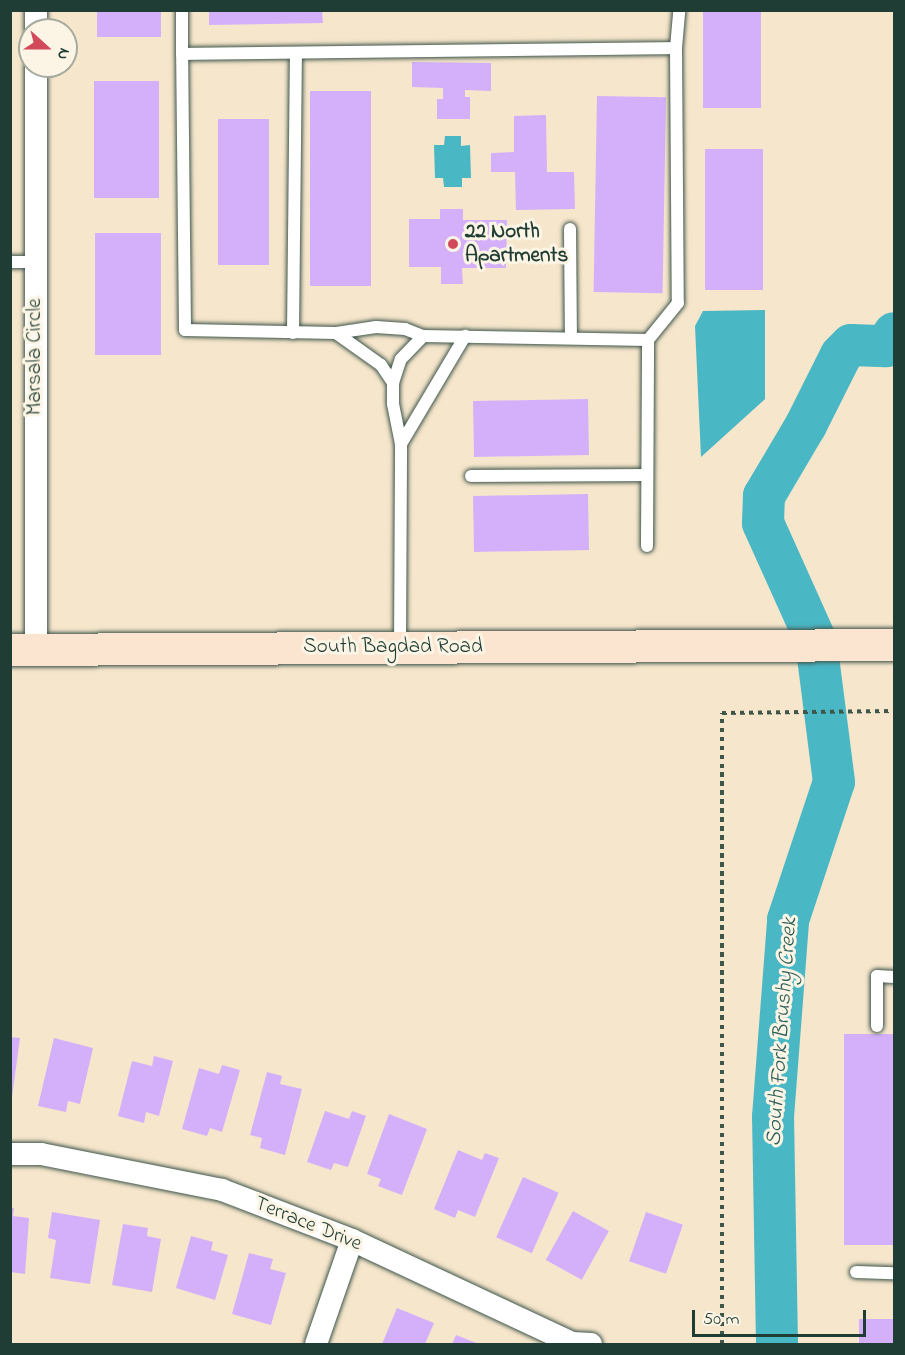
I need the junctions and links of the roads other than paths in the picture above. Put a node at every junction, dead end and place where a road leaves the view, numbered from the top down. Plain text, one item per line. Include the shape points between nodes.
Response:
1 (182, 10) edge
2 (679, 10) edge
3 (676, 48) junction
4 (296, 53) junction
5 (182, 54) junction
6 (36, 78) edge
7 (570, 229) dead end
8 (10, 262) edge
9 (36, 262) junction
10 (293, 333) junction
11 (336, 333) junction
12 (423, 336) junction
13 (465, 336) junction
14 (571, 338) junction
15 (648, 340) junction
16 (393, 383) junction
17 (401, 444) junction
18 (647, 475) junction
19 (471, 476) dead end
20 (647, 546) dead end
21 (886, 645) edge
22 (400, 647) junction
23 (23, 650) edge
24 (894, 977) edge
25 (877, 1026) dead end
26 (10, 1154) edge
27 (352, 1240) junction
28 (856, 1272) dead end
29 (894, 1273) edge
30 (316, 1344) edge
31 (591, 1344) edge

1 - 5 lane
2 - 3 lane
3 - 4 lane
3 - 15 lane via 678,303
4 - 5 lane
4 - 10 lane
5 - 10 lane via 185,330
6 - 9 street, Marsala Circle
7 - 14 lane
8 - 9 lane
9 - 23 street, Marsala Circle
10 - 11 lane
11 - 12 lane via 376,327 405,329
11 - 16 lane via 381,365
12 - 13 lane
12 - 16 lane via 401,359
13 - 14 lane
13 - 17 lane
14 - 15 lane
15 - 18 lane
16 - 17 lane
17 - 22 lane
18 - 19 lane
18 - 20 lane
21 - 22 main road, South Bagdad Road
22 - 23 main road, South Bagdad Road
24 - 25 lane via 877,976
26 - 27 street, Terrace Drive via 41,1154 222,1190
27 - 30 street
27 - 31 street, Terrace Drive via 562,1339
28 - 29 lane

